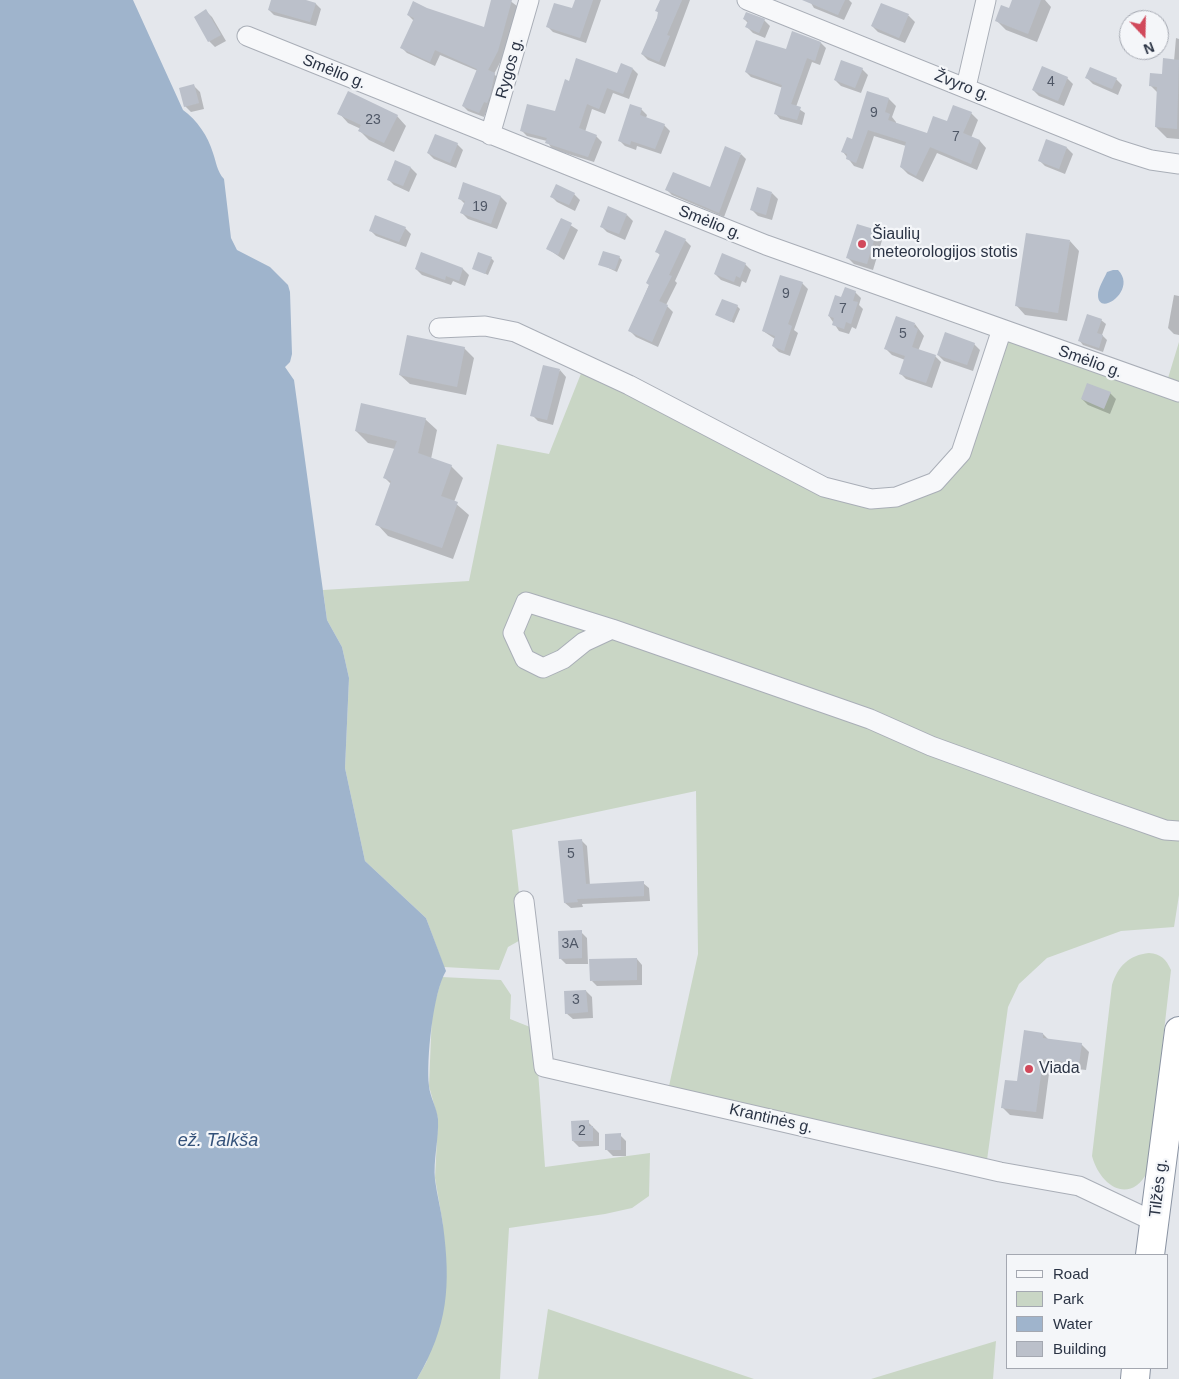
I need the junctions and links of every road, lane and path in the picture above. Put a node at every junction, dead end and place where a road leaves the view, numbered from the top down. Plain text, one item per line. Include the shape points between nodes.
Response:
1 (529, 0) edge
2 (747, 0) edge
3 (986, 0) edge
4 (247, 36) dead end
5 (966, 87) junction
6 (490, 135) junction
7 (1179, 164) edge
8 (439, 328) dead end
9 (1002, 329) junction
10 (1179, 392) edge
11 (612, 629) junction
12 (1179, 832) edge
13 (524, 901) dead end
14 (1179, 1031) edge
15 (1155, 1222) junction
16 (1150, 1254) edge

1 - 6 street, Rygos g.
2 - 5 street, Žvyro g.
3 - 5 street
4 - 6 street, Smėlio g.
5 - 7 street, Žvyro g. via 1116,149 1151,160
6 - 9 street, Smėlio g. via 766,245
8 - 9 street via 485,326 515,332 629,385 824,487 871,500 896,497 935,482 961,453
9 - 10 street, Smėlio g.
11 - 11 street via 526,602 513,633 525,659 543,668
11 - 12 street via 870,719 931,746 1091,804
13 - 15 street, Krantinės g. via 544,1067 1000,1172 1079,1186
14 - 15 highway, Tilžės g.
15 - 16 highway, Tilžės g.

